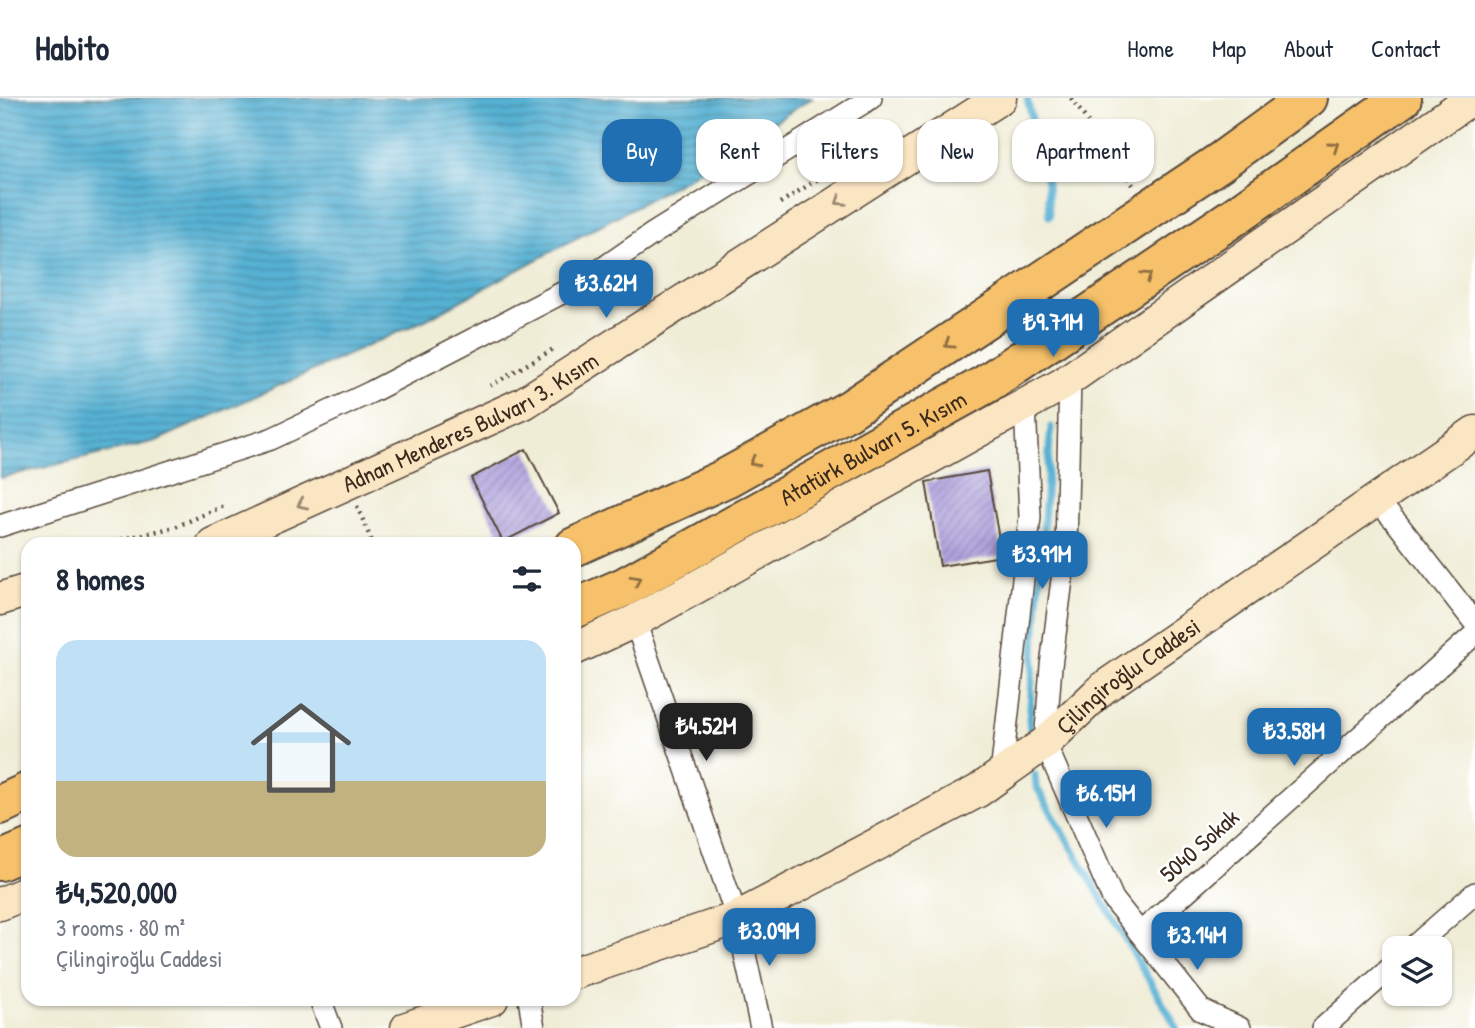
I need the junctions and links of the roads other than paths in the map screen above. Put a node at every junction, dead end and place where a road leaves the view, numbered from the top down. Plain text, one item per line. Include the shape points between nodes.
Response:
1 (871, 98) edge
2 (1000, 98) edge
3 (1308, 98) edge
4 (1402, 98) edge
5 (1472, 98) edge
6 (1070, 379) junction
7 (1025, 405) junction
8 (1475, 432) edge
9 (1376, 500) junction
10 (0, 526) edge
11 (229, 537) edge
12 (581, 544) edge
13 (21, 592) edge
14 (0, 599) edge
15 (581, 606) edge
16 (635, 621) junction
17 (1475, 624) edge
18 (1475, 635) edge
19 (581, 646) edge
20 (1045, 743) junction
21 (1001, 775) junction
22 (21, 795) edge
23 (0, 805) edge
24 (21, 852) edge
25 (0, 861) edge
26 (1475, 893) edge
27 (21, 895) edge
28 (0, 904) edge
29 (737, 918) junction
30 (1140, 933) junction
31 (1426, 936) edge
32 (581, 971) edge
33 (1382, 976) edge
34 (323, 1006) edge
35 (471, 1006) edge
36 (530, 1006) edge
37 (331, 1028) edge
38 (407, 1028) edge
39 (534, 1028) edge
40 (761, 1028) edge
41 (1240, 1028) edge
42 (1323, 1028) edge

1 - 10 street via 653,233 583,282 371,392 271,439
2 -> 11 street, Adnan Menderes Bulvarı 3. Kısım via 524,403
3 -> 12 highway, Atatürk Bulvarı 5. Kısım via 849,410 726,478
15 -> 4 highway, Atatürk Bulvarı 5. Kısım via 624,587 986,384
5 - 6 street
6 - 7 street
6 - 20 street via 1066,548
7 - 16 street
7 - 21 street via 1030,517
8 - 9 street, Çilingiroğlu Caddesi
9 - 17 street
9 - 20 street, Çilingiroğlu Caddesi via 1103,688
13 - 14 street
16 - 19 street
16 - 29 street
18 - 30 street, 5040 Sokak
20 - 21 street, Çilingiroğlu Caddesi
20 - 30 street via 1113,899
21 - 29 street, Çilingiroğlu Caddesi
22 - 23 highway
24 - 25 highway
26 - 31 street
27 - 28 street
29 - 32 street, Çilingiroğlu Caddesi
29 - 40 street
30 - 41 street via 1200,1010
33 - 42 street
34 - 37 street
35 - 38 street
36 - 39 street

